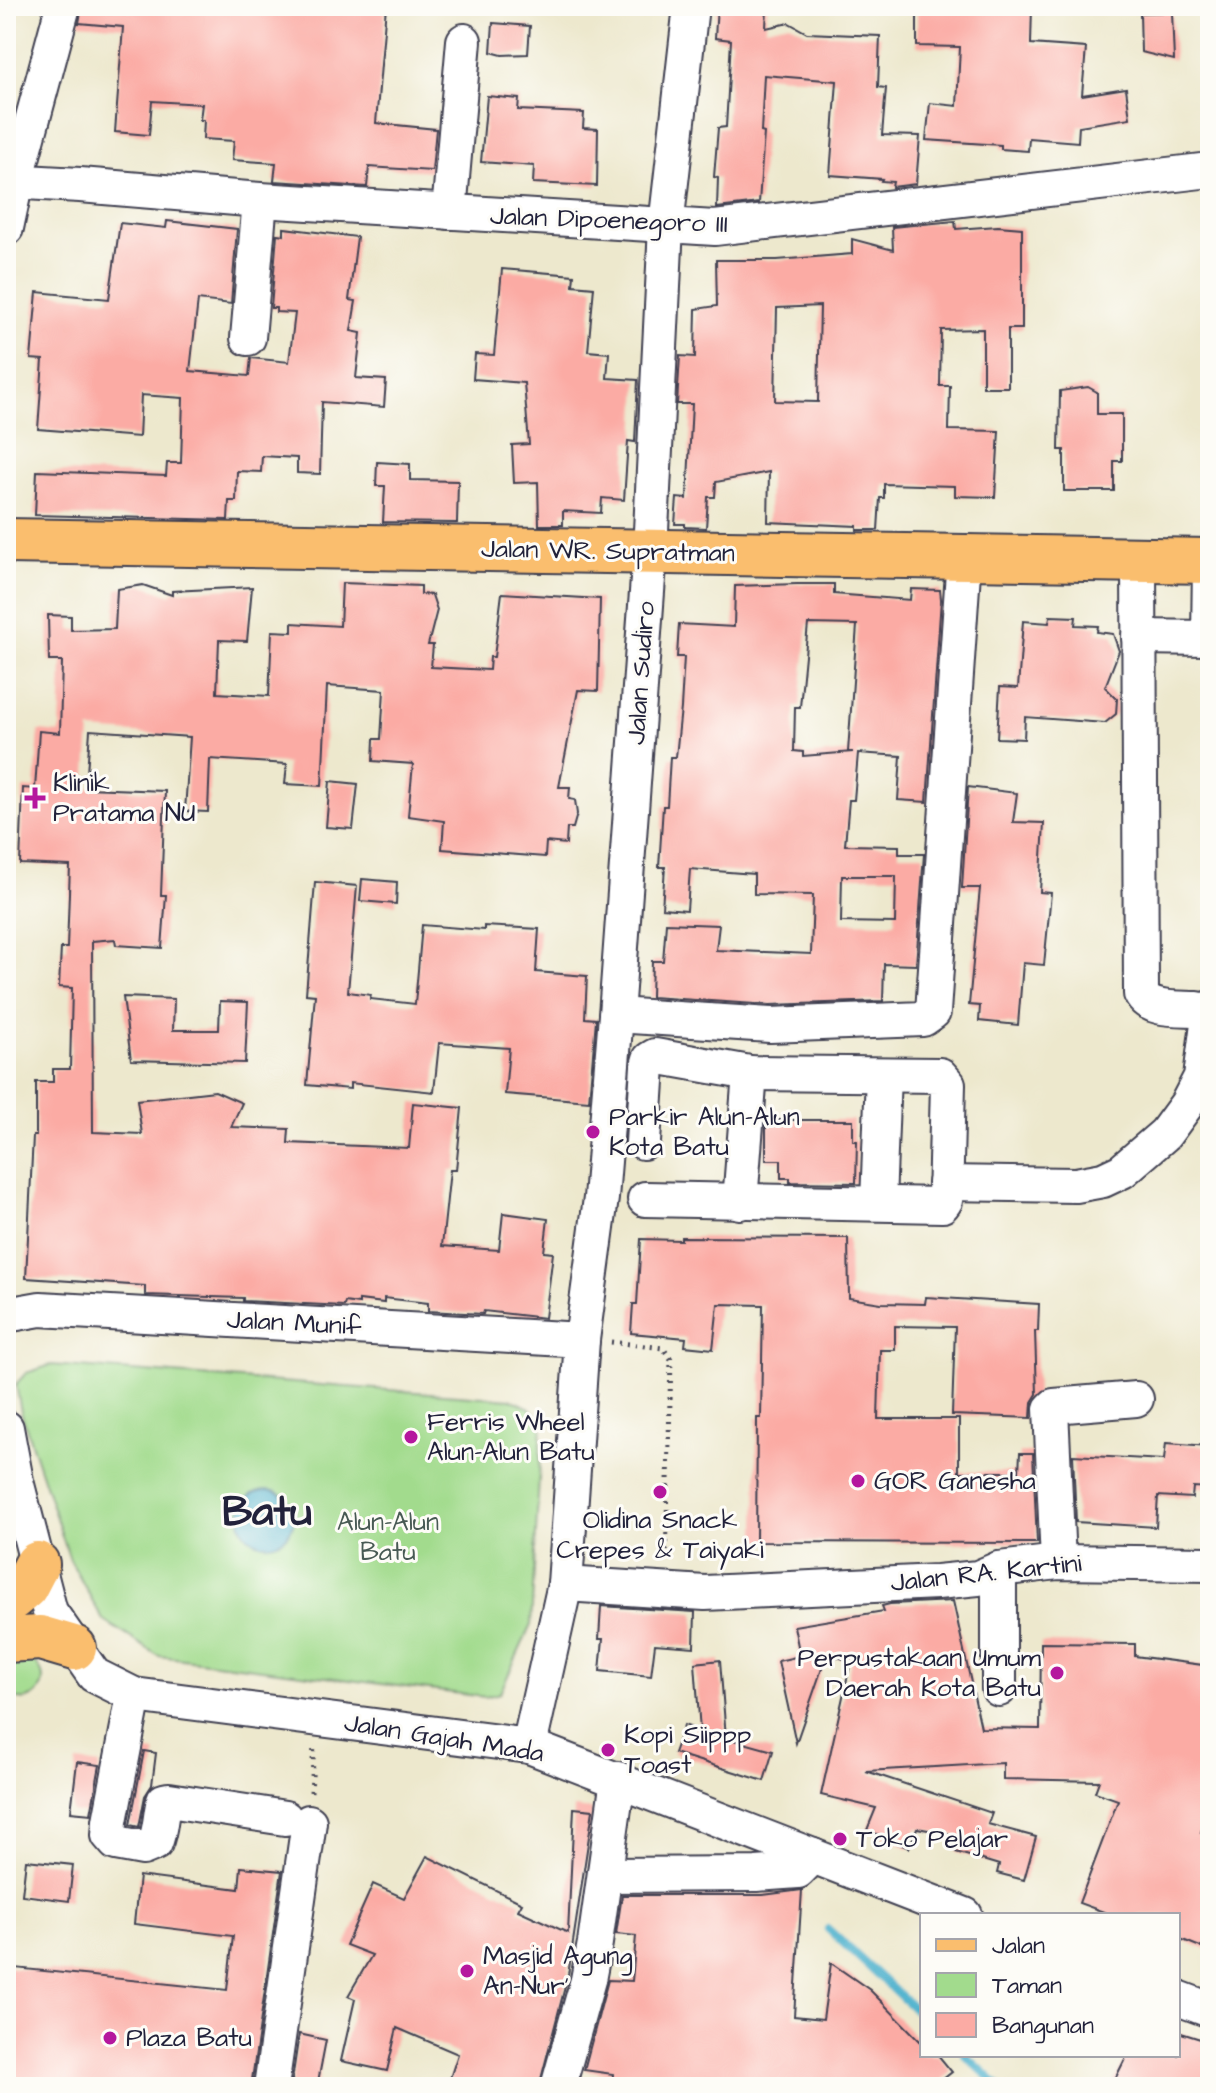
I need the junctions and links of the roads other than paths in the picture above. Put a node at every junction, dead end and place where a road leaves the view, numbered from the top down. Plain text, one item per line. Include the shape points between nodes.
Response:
1 (63, 6) edge
2 (691, 6) edge
3 (464, 41) dead end
4 (1210, 170) edge
5 (11, 181) edge
6 (260, 200) junction
7 (449, 212) junction
8 (666, 226) junction
9 (6, 228) edge
10 (248, 338) dead end
11 (6, 541) edge
12 (650, 551) junction
13 (964, 557) junction
14 (1139, 560) junction
15 (1210, 562) edge
16 (1139, 637) junction
17 (1204, 1009) edge
18 (616, 1015) junction
19 (750, 1073) junction
20 (883, 1075) junction
21 (643, 1142) dead end
22 (945, 1183) junction
23 (645, 1199) dead end
24 (740, 1202) junction
25 (878, 1202) junction
26 (6, 1315) edge
27 (582, 1340) junction
28 (1136, 1399) dead end
29 (6, 1428) edge
30 (1058, 1562) junction
31 (37, 1564) junction
32 (1210, 1564) edge
33 (999, 1569) junction
34 (565, 1584) junction
35 (6, 1597) edge
36 (6, 1640) edge
37 (74, 1648) junction
38 (999, 1689) dead end
39 (134, 1695) junction
40 (529, 1746) junction
41 (618, 1779) junction
42 (813, 1856) junction
43 (605, 1875) junction
44 (960, 1913) edge
45 (1180, 1999) edge
46 (1210, 2010) edge
47 (271, 2087) edge
48 (558, 2087) edge

1 - 5 street
2 - 8 street, Jalan Sudiro
3 - 7 street
4 - 8 street, Jalan Dipoenegoro III via 715,228
5 - 6 street, Jalan Dipoenegoro III
5 - 9 street
6 - 7 street, Jalan Dipoenegoro III
6 - 10 street
7 - 8 street, Jalan Dipoenegoro III
8 - 12 street, Jalan Sudiro
11 - 12 main road, Jalan WR. Supratman
12 - 13 main road, Jalan WR. Supratman
12 - 18 street, Jalan Sudiro
13 - 14 main road, Jalan WR. Supratman
13 - 18 street via 935,1004 929,1017 770,1025
14 - 15 main road, Jalan WR. Supratman
14 - 16 street
15 - 16 street via 1209,638
16 - 17 street via 1141,994 1151,1005
17 - 22 street via 1201,1077 1165,1134 1122,1171 1076,1185
18 - 27 street, Jalan Sudiro via 601,1198
19 - 20 street
19 - 21 street via 650,1059
19 - 24 street
20 - 22 street via 945,1078
20 - 25 street
22 - 25 street via 942,1205
23 - 24 street
24 - 25 street
26 - 27 street, Jalan Munif via 40,1309
27 - 34 street, Jalan Sudiro
28 - 30 street via 1051,1409
29 - 31 street, Jalan Gajah Mada
30 - 32 street, Jalan RA. Kartini
30 - 33 street, Jalan RA. Kartini
31 - 35 main road via 19,1594
31 - 37 street, Jalan Gajah Mada via 50,1612
33 - 34 street, Jalan RA. Kartini via 978,1578 937,1582 705,1593
33 - 38 street
34 - 40 street, Jalan Sudiro
36 - 37 main road via 40,1638
37 - 39 street, Jalan Gajah Mada via 94,1675
39 - 40 street, Jalan Gajah Mada
39 - 47 street via 110,1821 109,1835 116,1843 143,1848 155,1843 164,1801 169,1800 297,1820
40 - 41 street, Jalan Gajah Mada
41 - 42 street, Jalan Gajah Mada
41 - 43 street
42 - 43 street via 798,1871
42 - 44 street, Jalan Gajah Mada
43 - 48 street via 588,1980
45 - 46 street

